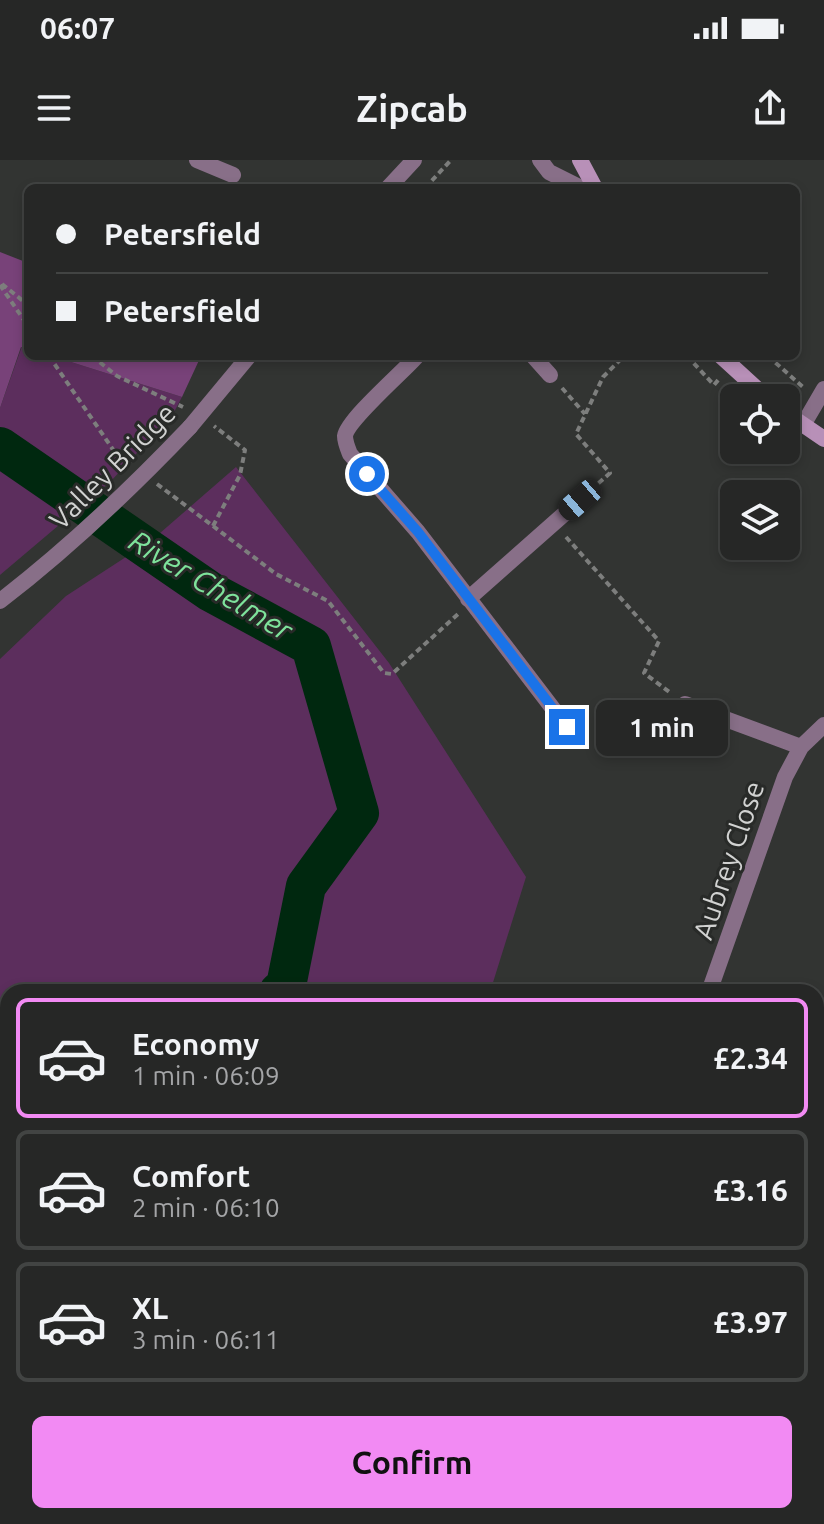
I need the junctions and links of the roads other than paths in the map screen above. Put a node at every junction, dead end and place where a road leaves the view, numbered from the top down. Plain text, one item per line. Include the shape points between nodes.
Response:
1 (197, 160) edge
2 (414, 160) edge
3 (540, 160) edge
4 (580, 160) edge
5 (233, 175) dead end
6 (392, 184) edge
7 (573, 184) edge
8 (593, 184) edge
9 (246, 360) edge
10 (413, 360) edge
11 (537, 360) edge
12 (725, 360) edge
13 (550, 375) road end
14 (752, 384) edge
15 (821, 394) edge
16 (800, 423) edge
17 (803, 425) junction
18 (824, 439) edge
19 (580, 500) road end
20 (468, 599) junction
21 (0, 601) edge
22 (685, 704) road end
23 (824, 725) edge
24 (567, 727) dead end
25 (801, 747) junction
26 (712, 984) edge

1 - 5 street
2 - 6 street
3 - 7 street via 549,172
4 - 8 main road
9 - 21 street, Valley Bridge, bridge via 126,494
10 - 20 street via 355,418 346,445
11 - 13 street
12 - 14 main road
15 - 17 street
16 - 17 main road
17 - 18 main road
19 - 20 street
20 - 24 street
22 - 25 street
23 - 25 street, Aubrey Close
25 - 26 street, Aubrey Close via 785,777

